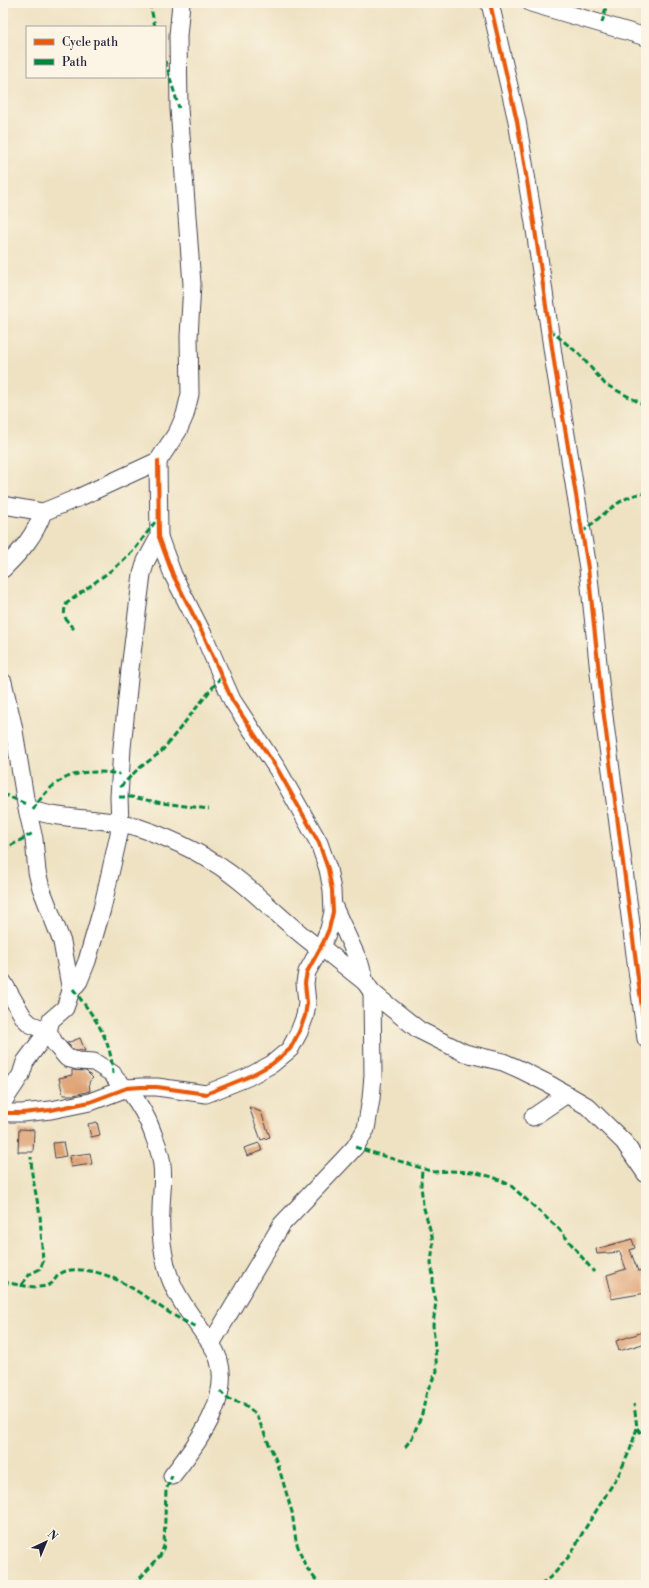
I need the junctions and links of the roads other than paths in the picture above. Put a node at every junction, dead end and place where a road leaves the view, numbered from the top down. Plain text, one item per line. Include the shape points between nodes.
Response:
1 (181, 3) edge
2 (490, 3) edge
3 (531, 3) edge
4 (646, 36) edge
5 (158, 461) junction
6 (3, 505) edge
7 (43, 512) junction
8 (159, 537) junction
9 (3, 569) edge
10 (3, 682) edge
11 (27, 808) junction
12 (120, 824) junction
13 (332, 905) junction
14 (320, 948) junction
15 (3, 982) edge
16 (369, 987) junction
17 (71, 991) junction
18 (48, 1031) junction
19 (646, 1039) edge
20 (127, 1088) junction
21 (567, 1094) junction
22 (3, 1102) edge
23 (3, 1113) edge
24 (533, 1117) dead end
25 (646, 1174) edge
26 (211, 1344) junction
27 (172, 1476) dead end

1 - 5 street via 178,36 179,108 192,284 189,337 190,394 178,431
2 - 19 street via 517,121 588,568 603,709
3 - 4 street
5 - 7 street
5 - 8 street
6 - 7 street
7 - 9 street via 38,528
8 - 12 street via 142,574 122,748
8 - 13 street via 232,700 278,770 319,843 328,869
10 - 11 street
11 - 12 street via 57,816
11 - 17 street via 34,839 37,872 62,942
12 - 14 street via 158,835 206,858 240,881
12 - 17 street via 108,887 87,961 80,981
13 - 14 street via 329,929
13 - 16 street
14 - 16 street
14 - 20 street via 307,972 307,1003 299,1032 290,1049 272,1064 206,1094 157,1087
15 - 18 street via 24,1018 30,1024
16 - 21 street via 419,1030 465,1053 508,1064
16 - 26 street via 373,1075 366,1129 355,1147 282,1224
17 - 18 street via 65,1008 51,1020
18 - 20 street via 67,1058 98,1063 114,1074 114,1078
18 - 22 street via 29,1055 21,1075
20 - 23 street via 90,1102 51,1110
20 - 26 street via 143,1110 161,1155 160,1220 164,1258 170,1280 187,1311
21 - 24 street
21 - 25 street via 587,1106 604,1121 624,1142
26 - 27 street via 219,1356 221,1367 217,1406 198,1443

